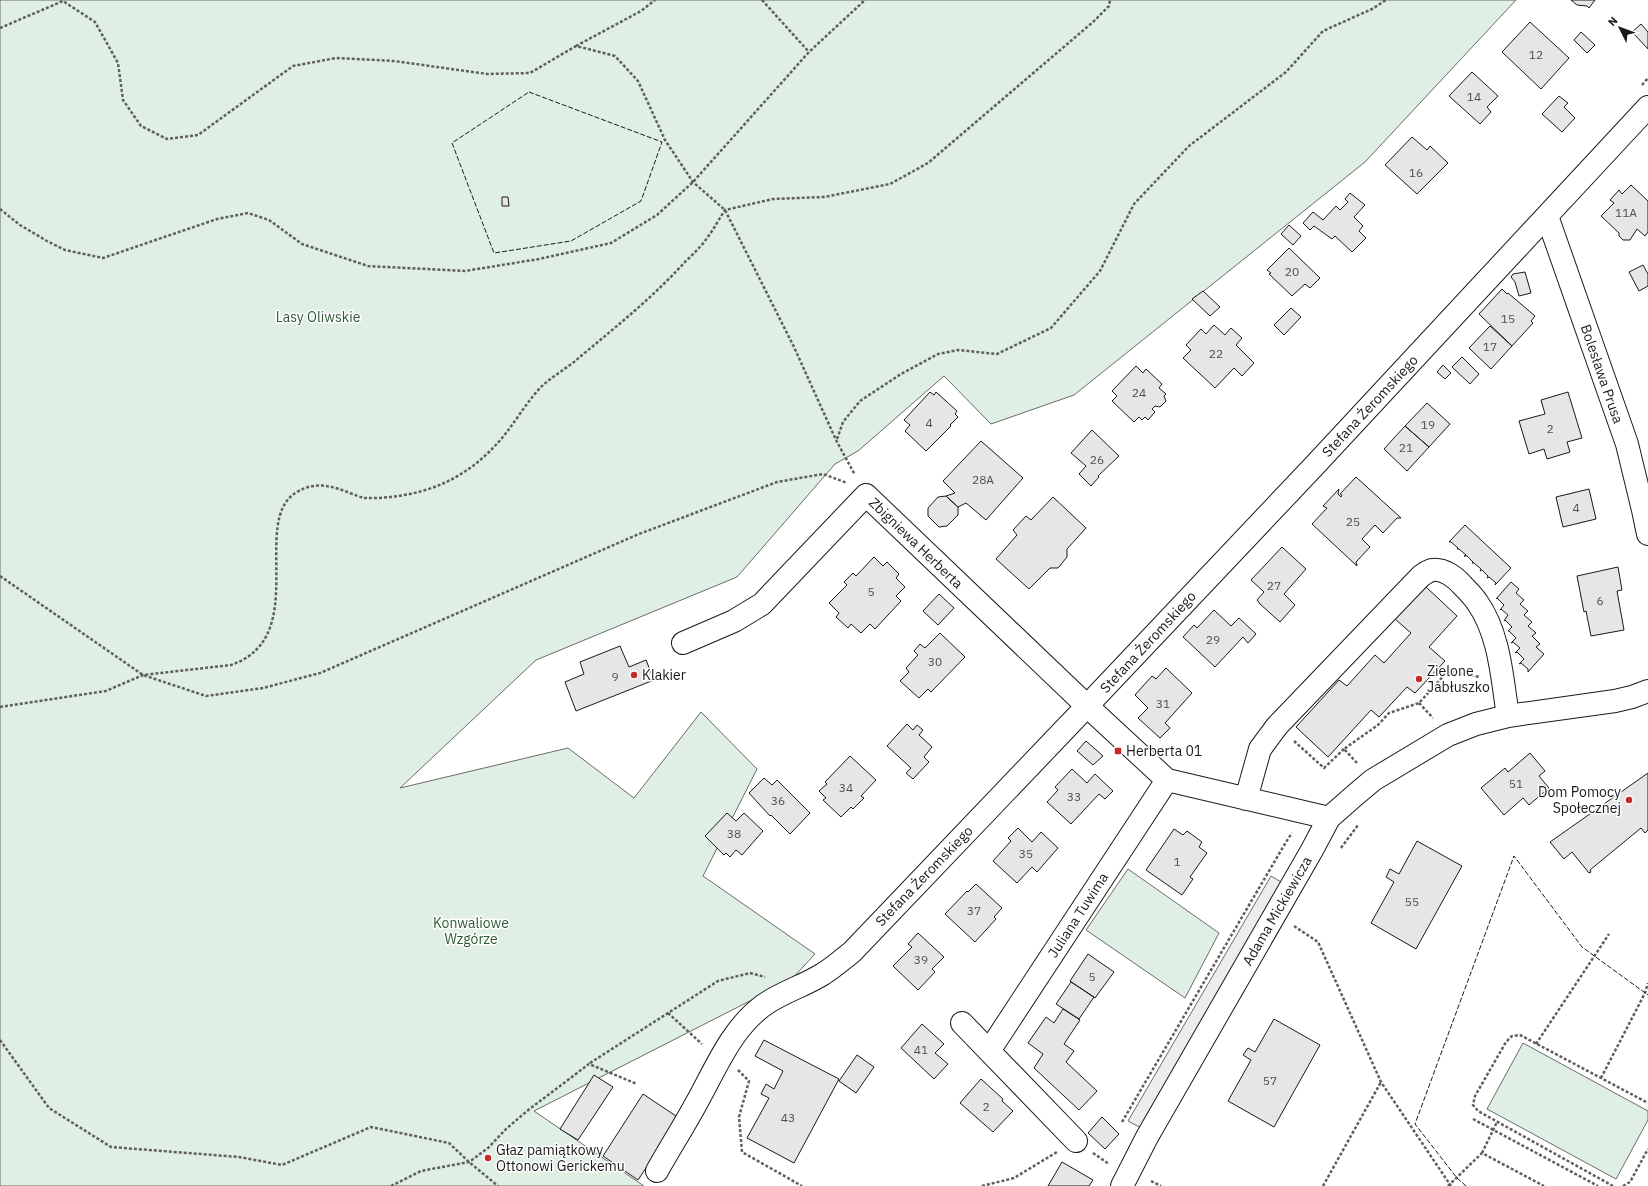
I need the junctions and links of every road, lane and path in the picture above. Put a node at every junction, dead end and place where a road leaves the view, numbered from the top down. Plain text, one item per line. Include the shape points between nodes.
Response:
1 (63, 0) edge
2 (655, 0) edge
3 (762, 0) edge
4 (865, 0) edge
5 (1110, 0) edge
6 (1386, 0) edge
7 (0, 28) edge
8 (576, 46) junction
9 (809, 52) junction
10 (1648, 108) edge
11 (693, 182) junction
12 (0, 209) edge
13 (725, 210) junction
14 (1547, 216) junction
15 (836, 440) junction
16 (866, 494) junction
17 (1648, 534) edge
18 (0, 576) edge
19 (683, 644) dead end
20 (143, 675) junction
21 (1502, 682) junction
22 (1648, 691) edge
23 (1419, 703) junction
24 (1087, 706) junction
25 (0, 707) edge
26 (1426, 711) dead end
27 (1508, 716) junction
28 (1277, 726) junction
29 (1344, 749) junction
30 (1352, 758) dead end
31 (1167, 780) junction
32 (1246, 799) junction
33 (1328, 818) junction
34 (1359, 823) dead end
35 (1286, 842) dead end
36 (1338, 852) dead end
37 (1298, 919) dead end
38 (1294, 926) junction
39 (1290, 933) dead end
40 (1609, 934) dead end
41 (1648, 983) edge
42 (780, 995) junction
43 (668, 1013) junction
44 (962, 1023) dead end
45 (0, 1040) edge
46 (1536, 1044) junction
47 (989, 1051) junction
48 (719, 1059) junction
49 (589, 1064) junction
50 (741, 1072) dead end
51 (1601, 1078) junction
52 (1381, 1082) junction
53 (637, 1084) dead end
54 (1648, 1103) edge
55 (1473, 1119) dead end
56 (1122, 1122) dead end
57 (1497, 1122) junction
58 (1493, 1130) junction
59 (1076, 1141) dead end
60 (1648, 1149) edge
61 (1482, 1153) junction
62 (469, 1162) junction
63 (657, 1171) dead end
64 (1014, 1178) dead end
65 (1155, 1183) dead end
66 (391, 1186) edge
67 (498, 1186) edge
68 (802, 1186) edge
69 (982, 1186) edge
70 (1122, 1186) edge
71 (1161, 1186) edge
72 (1323, 1186) edge
73 (1450, 1186) edge
74 (1544, 1186) edge
75 (1598, 1186) edge
76 (1613, 1186) edge
77 (1623, 1186) edge

1 - 7 path
1 - 8 path via 95,22 118,63 123,100 141,126 168,138 198,135 293,66 336,58 394,61 487,74 530,73
2 - 8 path via 641,11
3 - 9 path
4 - 9 path
5 - 13 path via 1109,6 1093,22 928,163 890,184 824,197 773,199
6 - 15 path via 1323,31 1286,72 1189,146 1134,204 1100,271 1051,328 998,354 958,350 938,354 860,401 843,422
8 - 11 path via 615,56 638,81 665,140
9 - 11 path
10 - 14 street, Stefana Żeromskiego
11 - 12 path via 658,215 611,243 539,259 465,271 368,266 302,244 269,220 248,213 217,219 103,258 65,250 20,225
11 - 13 path
13 - 15 path via 794,347
13 - 20 path via 706,239 662,287 540,388 488,454 469,469 441,484 387,497 362,498 321,484 307,486 294,493 286,501 279,515 272,622 267,636 240,662
14 - 17 street, Bolesława Prusa via 1626,444
14 - 24 street, Stefana Żeromskiego
15 - 16 path
16 - 19 street, Zbigniewa Herberta via 762,604 734,621
16 - 20 path via 845,482 823,474 777,482 639,534 320,673 263,688 206,696
16 - 24 street, Zbigniewa Herberta
18 - 20 path
20 - 25 path via 106,691
21 - 23 path via 1448,671
21 - 27 street
21 - 28 street via 1493,635 1477,602 1451,575 1440,570 1431,570 1421,576
22 - 27 street, Adama Mickiewicza via 1615,701
23 - 26 path
23 - 29 path via 1389,713 1378,725
24 - 31 street
24 - 42 street, Stefana Żeromskiego via 852,952 823,974
27 - 33 street, Adama Mickiewicza via 1476,724 1448,735 1373,780
28 - 29 path via 1324,768
28 - 32 street via 1260,749
29 - 30 path
31 - 32 street
31 - 47 street, Juliana Tuwima
32 - 33 street
33 - 70 street, Adama Mickiewicza via 1147,1137
34 - 36 path
35 - 56 path
37 - 38 path
38 - 39 path
38 - 52 path via 1318,942
40 - 46 path
41 - 51 path
42 - 43 path via 765,977 750,973 718,981
42 - 48 street, Stefana Żeromskiego via 747,1020
43 - 48 path
43 - 49 path
44 - 47 street
45 - 62 path via 50,1108 111,1147 239,1157 282,1165 371,1127 449,1143
46 - 51 path
46 - 57 path via 1520,1035 1512,1036 1475,1096 1474,1105 1478,1112
47 - 59 street
48 - 63 street, Stefana Żeromskiego
49 - 53 path
49 - 62 path via 527,1111 488,1148
50 - 68 path via 749,1081 739,1117 742,1152
51 - 54 path
52 - 72 path
52 - 73 path
55 - 58 path
57 - 58 path
57 - 76 path
58 - 61 path
58 - 75 path
60 - 77 path via 1630,1182
61 - 73 path
61 - 74 path
62 - 66 path via 421,1171
62 - 67 path
64 - 69 path
65 - 71 path

